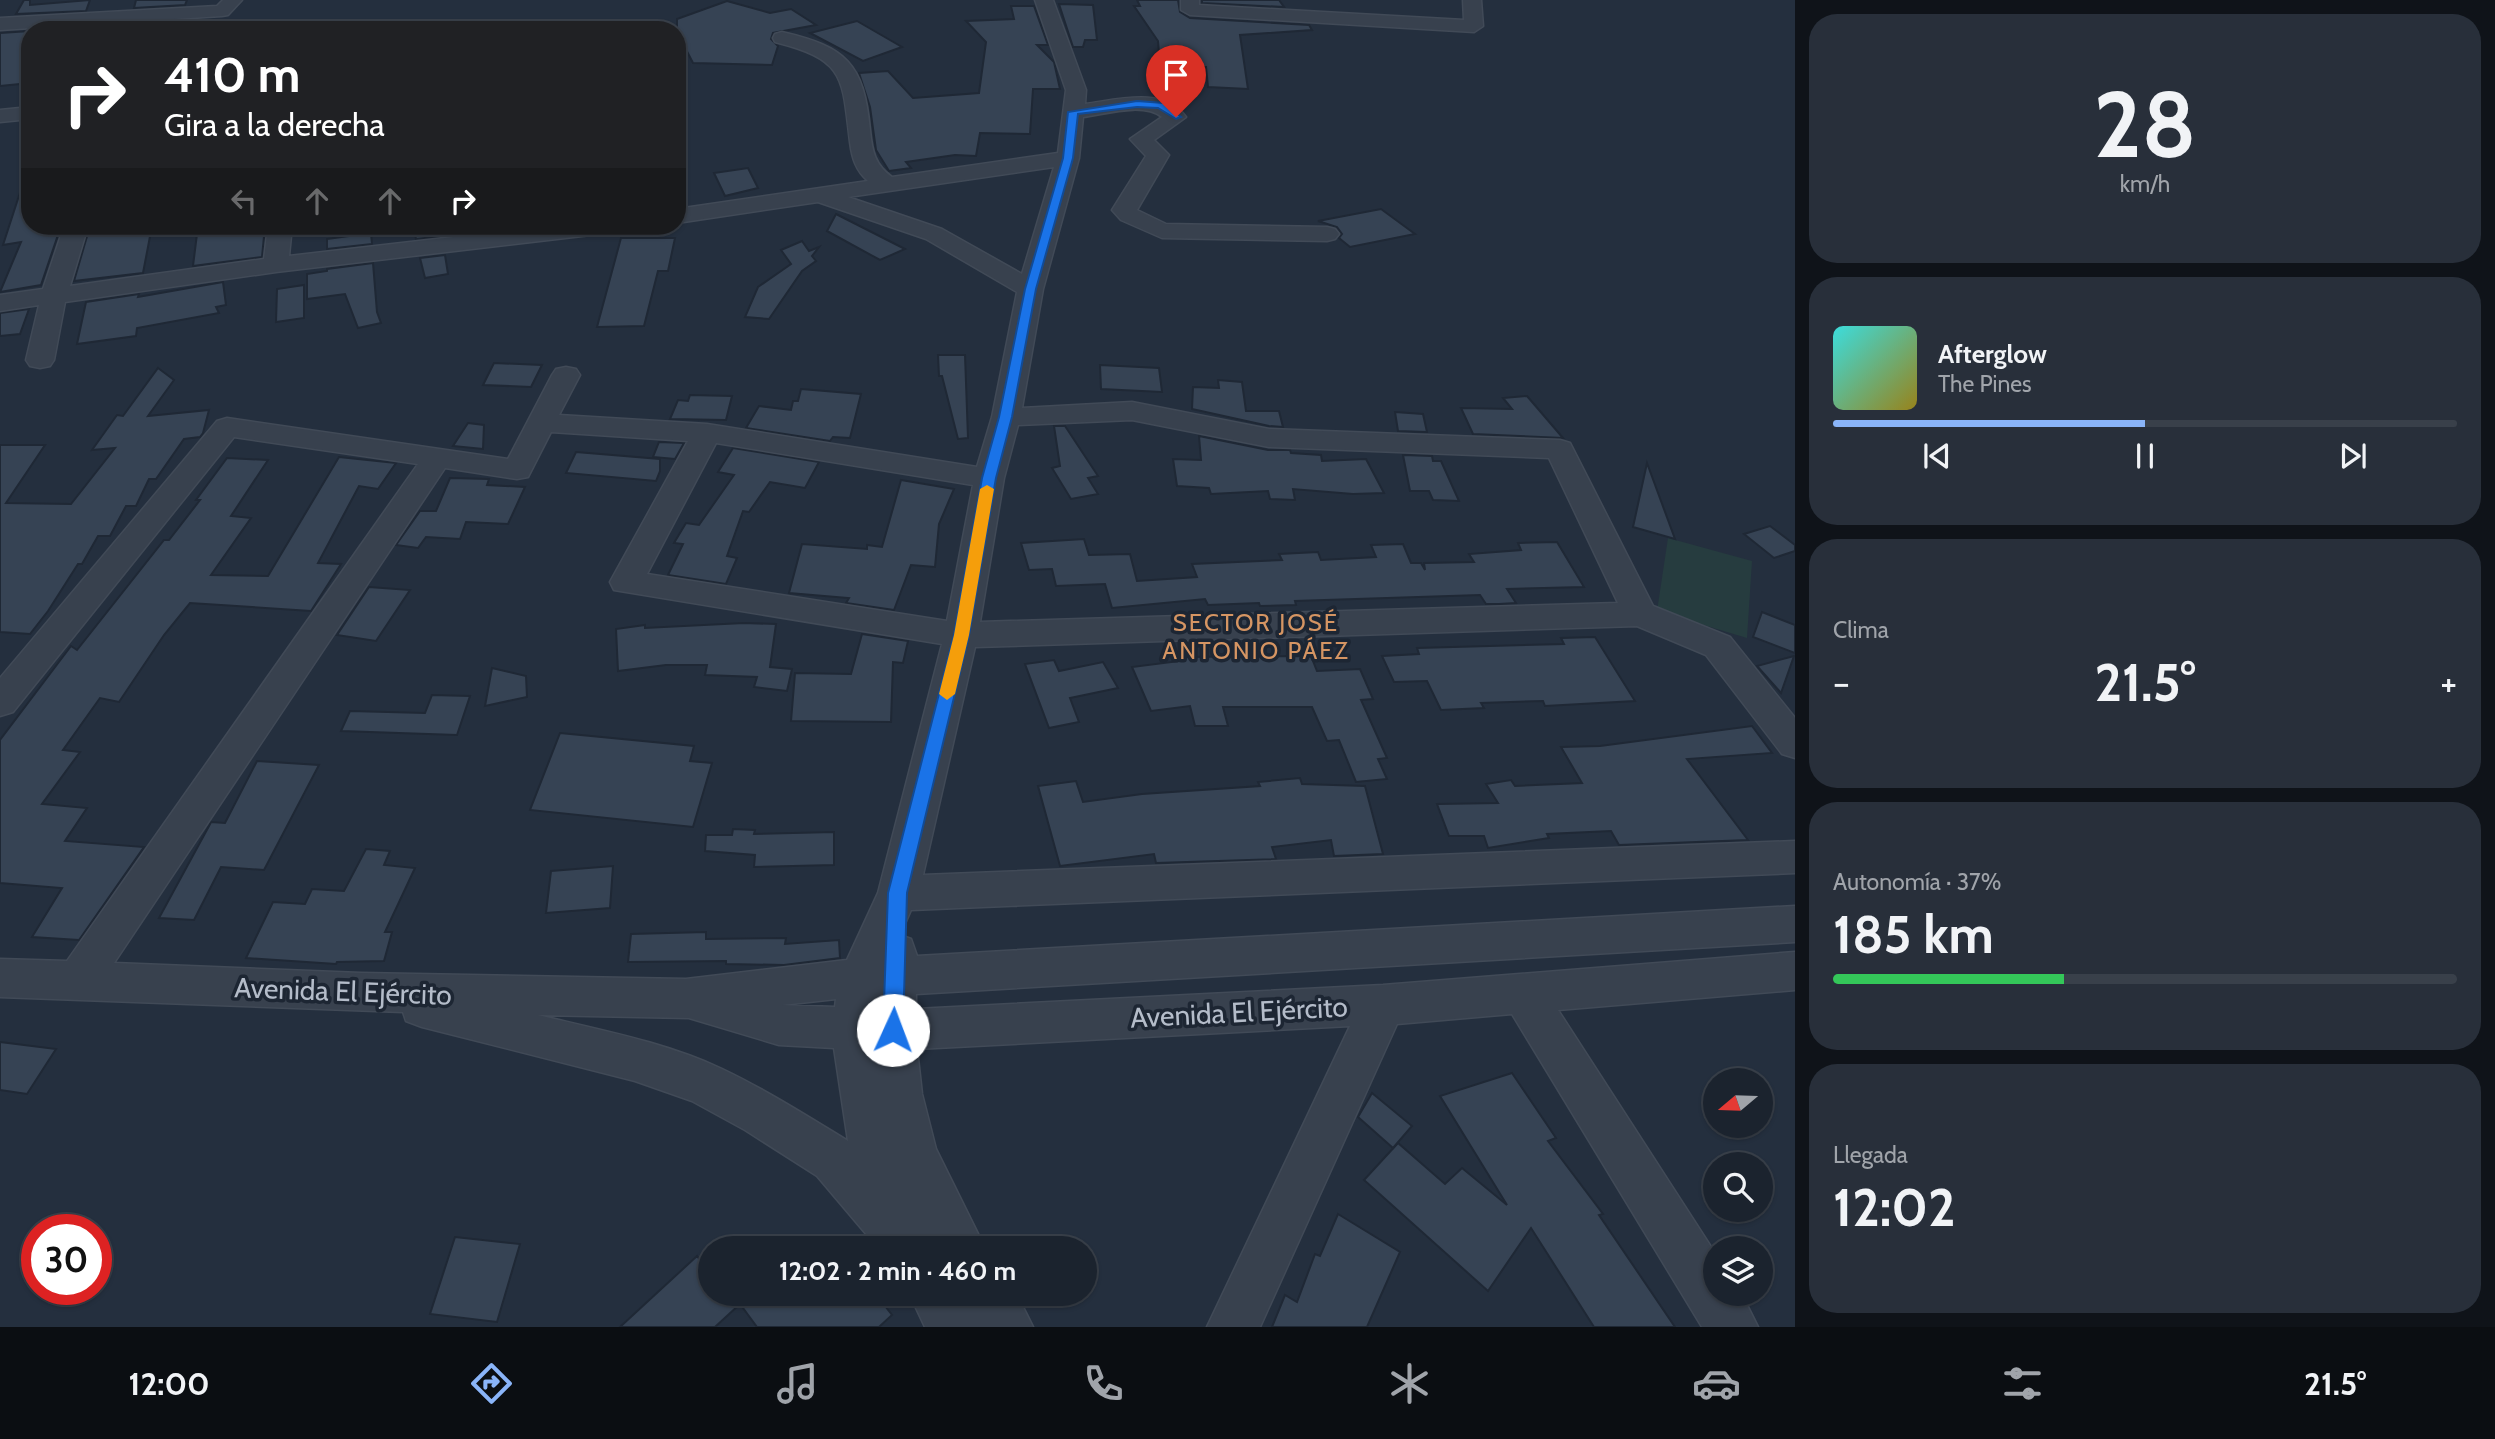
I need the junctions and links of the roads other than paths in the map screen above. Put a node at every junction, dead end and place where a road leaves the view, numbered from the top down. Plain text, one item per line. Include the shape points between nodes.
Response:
1 (1044, 0) edge
2 (1190, 0) edge
3 (1472, 0) edge
4 (224, 14) edge
5 (67, 21) edge
6 (21, 23) edge
7 (0, 24) edge
8 (782, 38) dead end
9 (1073, 112) junction
10 (21, 114) edge
11 (0, 116) edge
12 (1068, 158) junction
13 (889, 186) junction
14 (821, 196) junction
15 (686, 215) edge
16 (1327, 234) dead end
17 (73, 235) edge
18 (279, 235) edge
19 (496, 235) edge
20 (276, 265) junction
21 (1030, 289) junction
22 (54, 295) junction
23 (0, 303) edge
24 (40, 360) dead end
25 (566, 374) dead end
26 (1006, 417) junction
27 (541, 423) junction
28 (707, 433) junction
29 (437, 458) junction
30 (989, 478) junction
31 (1640, 614) junction
32 (961, 635) junction
33 (0, 703) edge
34 (1795, 744) edge
35 (1795, 857) edge
36 (898, 893) junction
37 (1795, 924) edge
38 (1795, 971) edge
39 (877, 977) junction
40 (0, 978) edge
41 (77, 982) junction
42 (361, 992) junction
43 (1524, 995) junction
44 (686, 999) junction
45 (1383, 1005) junction
46 (874, 1030) junction
47 (897, 1236) edge
48 (908, 1236) edge
49 (953, 1236) edge
50 (942, 1306) edge
51 (995, 1306) edge
52 (953, 1327) edge
53 (1007, 1327) edge
54 (1233, 1327) edge
55 (1732, 1327) edge

1 - 9 street via 1076,90
2 - 3 street via 1190,10 1475,26
4 - 5 street
6 - 7 street
8 - 13 street via 812,44 838,60 857,98 861,150 869,170
9 - 12 street
9 - 16 street via 1160,105 1176,117 1140,139 1158,155 1124,210 1162,231
10 - 11 street
12 - 13 street
12 - 21 street
13 - 14 street
14 - 15 street
14 - 21 street via 934,234
17 - 22 street
18 - 20 street
19 - 20 street
20 - 22 street
21 - 26 street
22 - 23 street
22 - 24 street
25 - 27 street
26 - 30 street
26 - 31 street via 1132,411 1269,438 1560,449
27 - 28 street
27 - 29 street via 517,470
28 - 30 street
28 - 32 street via 626,582
29 - 33 street via 226,427
29 - 41 street
30 - 32 street
31 - 32 street
31 - 34 street via 1718,646
32 - 36 street
35 - 36 street
36 - 39 street
37 - 39 street, Avenida El Ejército
38 - 43 street, Avenida El Ejército
39 - 44 street, Avenida El Ejército
39 - 46 street
40 - 41 street, Avenida El Ejército
41 - 42 street, Avenida El Ejército
42 - 44 street, Avenida El Ejército
42 - 47 street via 635,1060 705,1084 834,1159
43 - 45 street, Avenida El Ejército
43 - 55 street
44 - 46 street, Avenida El Ejército via 779,1025
45 - 46 street, Avenida El Ejército
45 - 54 street
46 - 48 street via 862,1094 876,1161
46 - 49 street via 919,1168
50 - 52 street
51 - 53 street

